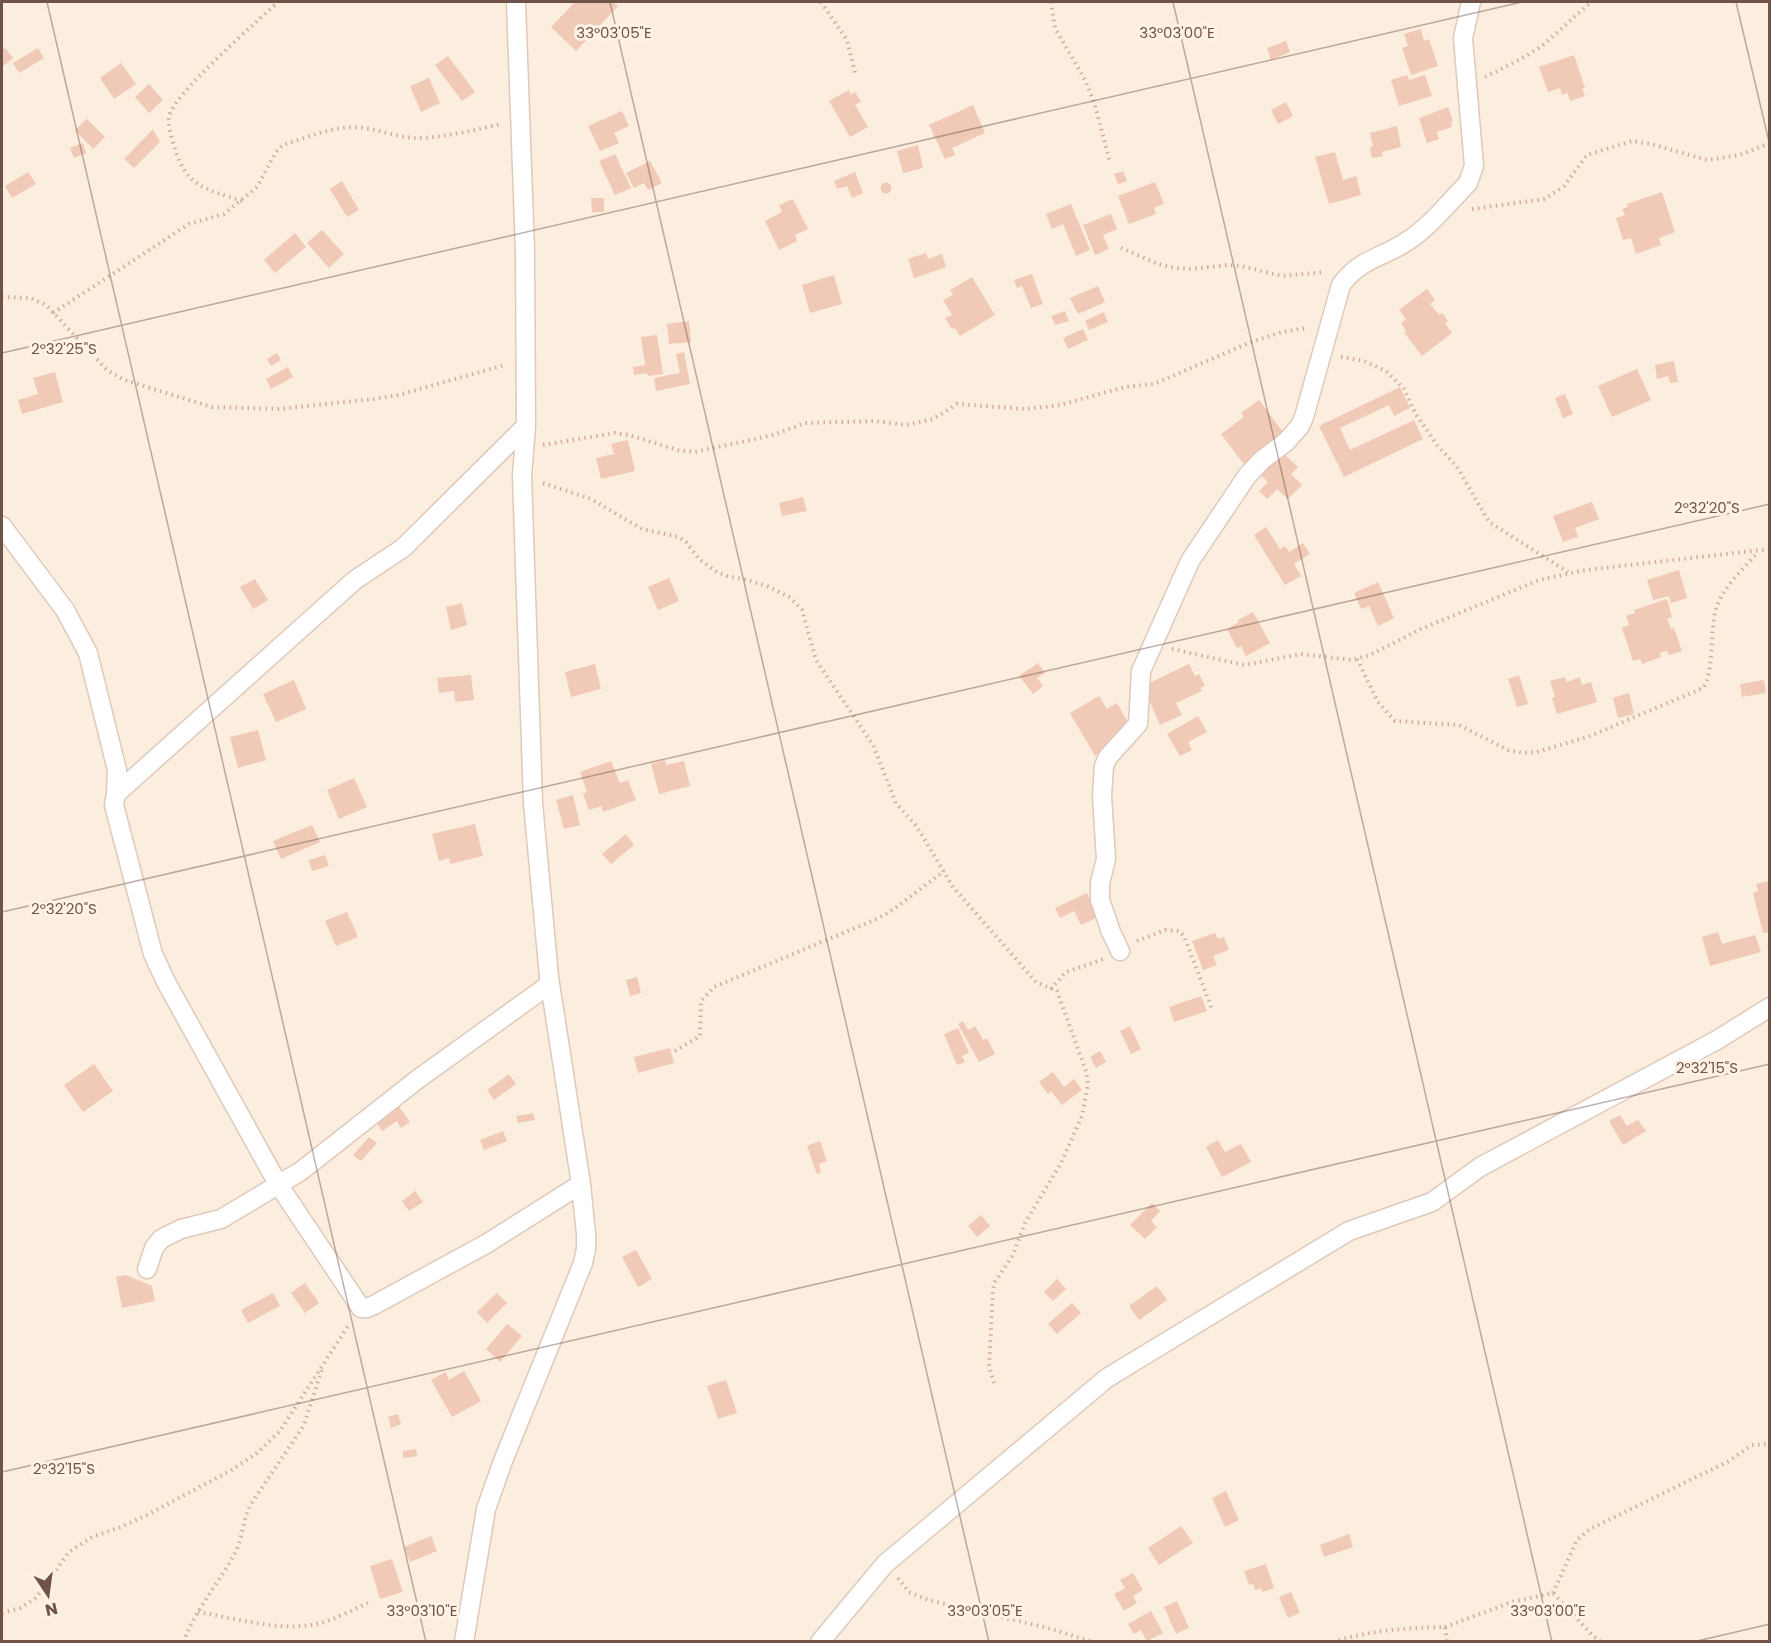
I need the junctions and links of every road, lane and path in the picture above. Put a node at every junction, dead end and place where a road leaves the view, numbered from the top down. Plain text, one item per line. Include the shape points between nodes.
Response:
1 (278, 2) edge
2 (516, 2) edge
3 (821, 2) edge
4 (1051, 2) edge
5 (1471, 2) edge
6 (1591, 2) edge
7 (856, 77) dead end
8 (1467, 85) junction
9 (519, 121) junction
10 (1770, 142) edge
11 (1110, 162) dead end
12 (242, 201) junction
13 (1438, 214) junction
14 (1121, 248) dead end
15 (1355, 268) junction
16 (2, 297) edge
17 (53, 313) junction
18 (1329, 326) junction
19 (1321, 354) junction
20 (526, 360) junction
21 (526, 426) junction
22 (525, 447) junction
23 (522, 476) junction
24 (2, 526) edge
25 (1770, 549) edge
26 (1758, 551) junction
27 (1568, 573) junction
28 (1152, 644) junction
29 (1357, 659) junction
30 (116, 794) junction
31 (944, 871) junction
32 (1120, 951) junction
33 (550, 984) junction
34 (1051, 989) junction
35 (1770, 1007) edge
36 (1212, 1009) dead end
37 (675, 1051) dead end
38 (278, 1184) junction
39 (581, 1184) junction
40 (147, 1269) dead end
41 (361, 1308) junction
42 (325, 1360) junction
43 (995, 1386) dead end
44 (1770, 1444) edge
45 (885, 1564) junction
46 (1553, 1593) junction
47 (368, 1603) dead end
48 (198, 1612) junction
49 (2, 1613) edge
50 (1445, 1627) junction
51 (183, 1641) edge
52 (464, 1641) edge
53 (820, 1641) edge
54 (1093, 1641) edge
55 (1334, 1641) edge
56 (1447, 1641) edge
57 (1601, 1641) edge

1 - 12 path via 200,74 169,116 179,164 186,174 206,189
2 - 9 street
3 - 7 path via 848,40
4 - 11 path via 1055,28 1094,102
5 - 8 street via 1463,38
6 - 8 path via 1542,46
8 - 13 street via 1472,175
9 - 12 path via 422,138 353,127 319,134 280,147 260,184
9 - 20 street
10 - 13 path via 1740,155 1707,160 1632,141 1587,155 1564,186 1545,199
12 - 17 path via 220,216 189,224
13 - 15 street via 1406,242
14 - 15 path via 1175,268 1234,266 1301,276
15 - 18 street via 1341,285
16 - 17 path via 30,298
17 - 20 path via 107,370 124,380 212,407 278,409 374,399
18 - 19 street
18 - 22 path via 1282,332 1154,384 1125,387 1060,405 1026,410 957,404 933,419 906,425 875,421 805,423 773,435 695,452 615,433
19 - 27 path via 1364,361 1386,371 1404,389 1415,413 1457,467 1489,522
19 - 28 street via 1300,426 1247,476 1190,561
20 - 21 street
21 - 22 street
21 - 30 street via 403,548 355,580
22 - 23 street
23 - 31 path via 591,499 642,530 679,537 717,572 791,597 802,610 816,660 873,745 896,803 917,827
23 - 33 street via 533,803
24 - 30 street via 65,610 88,653 117,770
25 - 26 path
26 - 27 path
26 - 29 path via 1716,607 1708,677 1703,688 1590,736 1537,752 1508,750 1459,725 1395,721 1378,702
27 - 29 path via 1528,584
28 - 29 path via 1244,664 1301,654
28 - 32 street via 1142,670 1138,724 1108,757 1103,773 1106,859 1100,900
30 - 38 street via 114,814 153,954
31 - 34 path via 953,887 1036,982
31 - 37 path via 879,918 714,987 701,1001 700,1036
32 - 34 path via 1066,972
32 - 36 path via 1165,930 1179,931
33 - 38 street via 418,1079 301,1171
33 - 39 street
34 - 43 path via 1057,991 1063,1002 1088,1084 1082,1116 1061,1163 995,1282 989,1367
35 - 45 street via 1717,1040 1479,1167 1432,1202 1349,1231 1107,1378
38 - 40 street via 220,1219 181,1228 161,1239
38 - 41 street
39 - 41 street via 486,1244 374,1305
39 - 52 street via 586,1234 583,1263 486,1509
41 - 42 path
42 - 48 path via 304,1425 251,1504 237,1549
42 - 49 path via 280,1431 257,1453 147,1515 92,1537 69,1552 36,1598
44 - 46 path via 1752,1445 1729,1461 1590,1529 1577,1540
45 - 53 street
45 - 54 path via 909,1592 928,1600
46 - 50 path via 1512,1602
46 - 57 path
47 - 48 path via 318,1624 297,1627
48 - 51 path
50 - 55 path via 1383,1630
50 - 56 path

